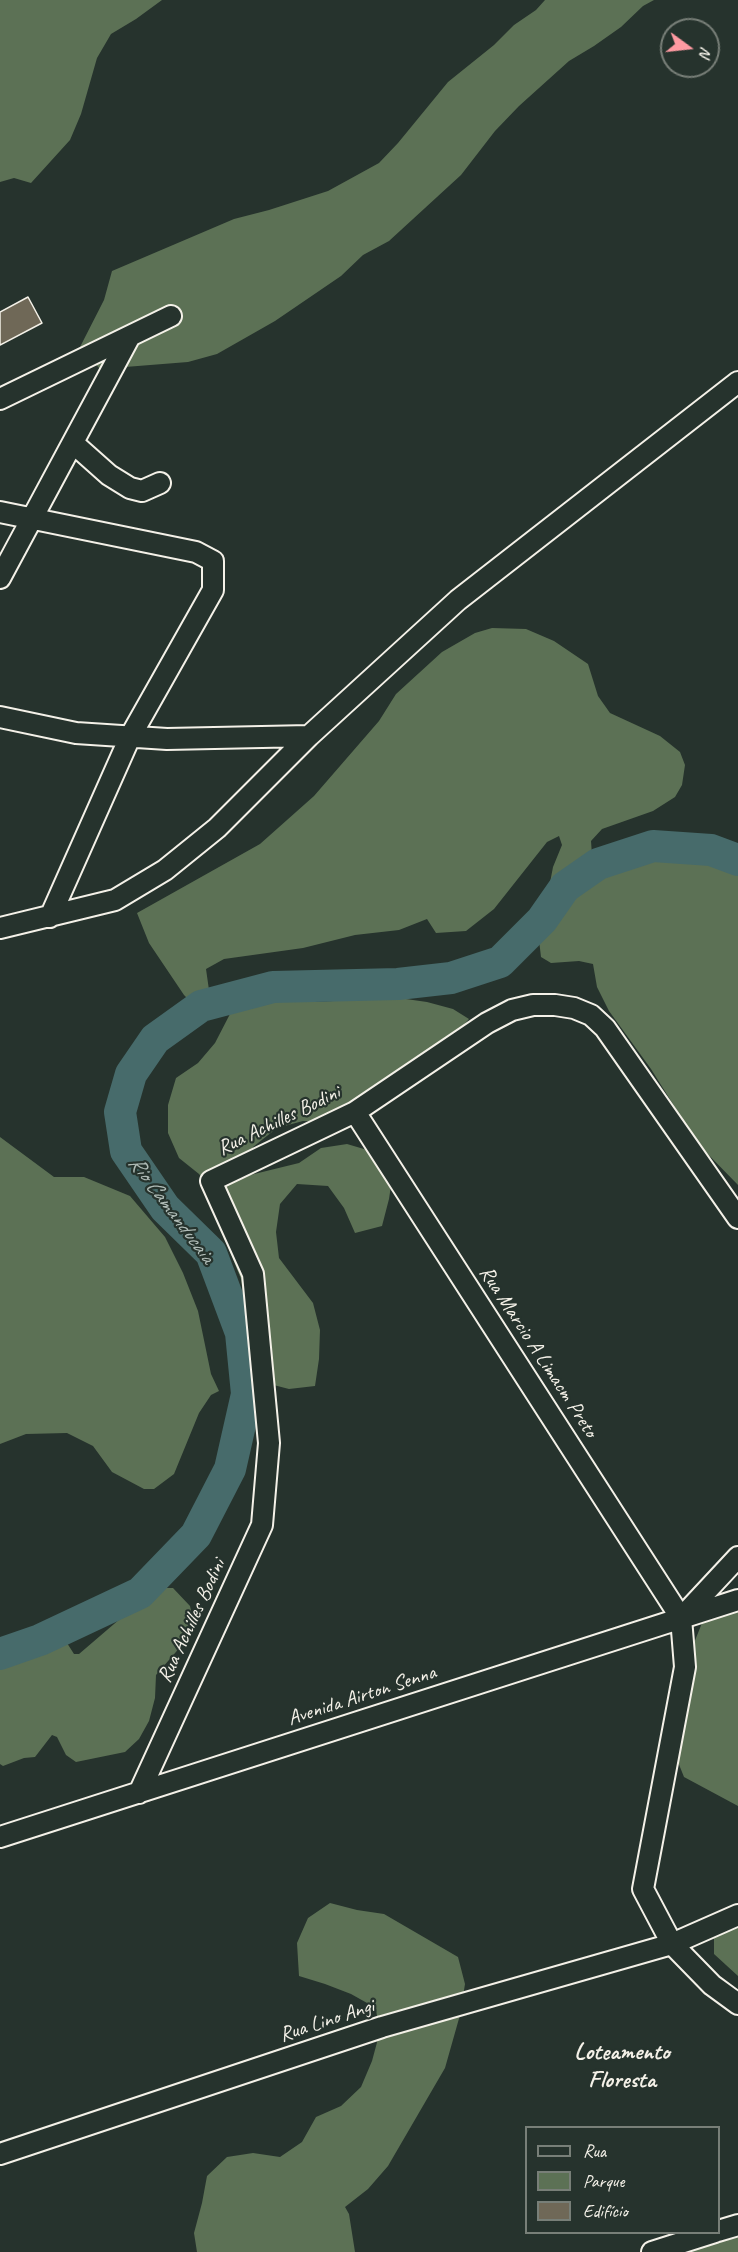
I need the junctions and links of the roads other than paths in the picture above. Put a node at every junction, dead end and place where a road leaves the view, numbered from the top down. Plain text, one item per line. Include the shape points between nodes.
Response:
1 (171, 316) dead end
2 (130, 336) junction
3 (738, 382) edge
4 (0, 399) edge
5 (73, 443) junction
6 (159, 483) dead end
7 (0, 512) edge
8 (32, 519) junction
9 (0, 578) edge
10 (0, 717) edge
11 (130, 736) junction
12 (309, 736) junction
13 (50, 917) junction
14 (0, 928) edge
15 (355, 1112) junction
16 (738, 1218) edge
17 (738, 1557) edge
18 (738, 1600) edge
19 (681, 1618) junction
20 (139, 1793) junction
21 (0, 1837) edge
22 (738, 1915) edge
23 (672, 1944) junction
24 (738, 2004) edge
25 (0, 2154) edge
26 (738, 2224) edge
27 (720, 2231) edge
28 (710, 2234) edge
29 (652, 2252) edge

1 - 2 street
2 - 4 street
2 - 5 street
3 - 12 street via 458,600
5 - 6 street via 130,488 142,491
5 - 8 street
7 - 8 street
8 - 9 street
8 - 11 street via 196,552 213,561 213,590
10 - 11 street via 76,733
11 - 12 street
11 - 13 street
12 - 13 street via 217,828 165,870 115,900
13 - 14 street
15 - 16 street, Rua Achilles Bodini via 512,1010 533,1005 574,1008 591,1016 616,1041
15 - 19 street, Rua Marcio A Limacm Preto
15 - 20 street, Rua Achilles Bodini via 211,1181 253,1274 269,1443 262,1524
17 - 19 street
18 - 19 street, Avenida Airton Senna
19 - 20 street, Avenida Airton Senna
19 - 23 street via 685,1667 643,1889
20 - 21 street, Avenida Airton Senna
22 - 23 street, Rua Lino Angi
23 - 24 street via 712,1985
23 - 25 street, Rua Lino Angi via 382,2027
26 - 27 street
28 - 29 street

